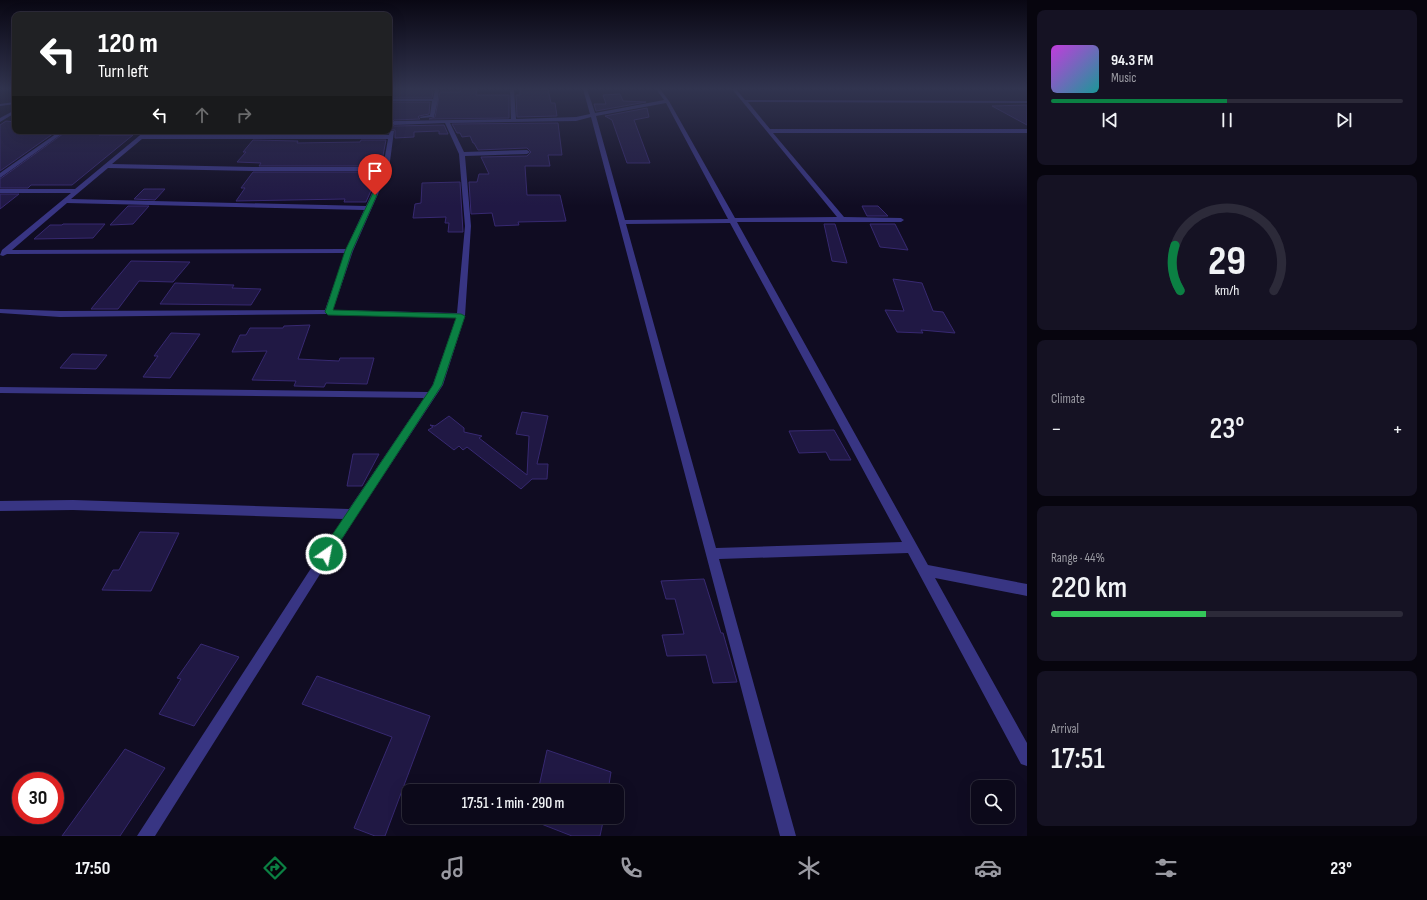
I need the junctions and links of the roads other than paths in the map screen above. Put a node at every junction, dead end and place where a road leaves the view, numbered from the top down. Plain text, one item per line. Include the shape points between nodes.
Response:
1 (450, 128) edge
2 (598, 128) edge
3 (682, 128) edge
4 (767, 128) edge
5 (769, 131) junction
6 (1027, 131) edge
7 (59, 134) edge
8 (144, 134) edge
9 (390, 134) edge
10 (140, 137) junction
11 (390, 137) junction
12 (527, 152) dead end
13 (462, 154) junction
14 (106, 166) junction
15 (386, 169) junction
16 (0, 176) edge
17 (0, 191) edge
18 (76, 191) junction
19 (64, 201) junction
20 (369, 208) junction
21 (842, 219) junction
22 (732, 220) junction
23 (901, 220) dead end
24 (621, 222) junction
25 (349, 251) junction
26 (3, 254) edge
27 (0, 310) edge
28 (328, 312) junction
29 (461, 316) junction
30 (0, 390) edge
31 (430, 395) junction
32 (0, 506) edge
33 (352, 514) junction
34 (912, 548) junction
35 (711, 554) junction
36 (924, 570) junction
37 (1027, 590) edge
38 (1027, 758) edge
39 (145, 836) edge
40 (788, 836) edge

1 - 13 street
2 - 24 street
3 - 22 street
4 - 5 street
5 - 6 street
5 - 21 street
7 - 16 street
8 - 10 street
9 - 11 street
10 - 11 street
10 - 14 street
11 - 15 street
12 - 13 street
13 - 29 street via 468,226
14 - 15 street
14 - 18 street
15 - 20 street
17 - 18 street
18 - 19 street
19 - 20 street
19 - 26 street
20 - 25 street
21 - 22 street
21 - 23 street
22 - 24 street
22 - 34 street
24 - 35 street
25 - 26 street
25 - 28 street
27 - 28 street via 60,314
28 - 29 street
29 - 31 street via 438,385
30 - 31 street
31 - 33 street
32 - 33 street via 73,505
33 - 39 street
34 - 35 street
34 - 36 street
35 - 40 street
36 - 37 street
36 - 38 street

